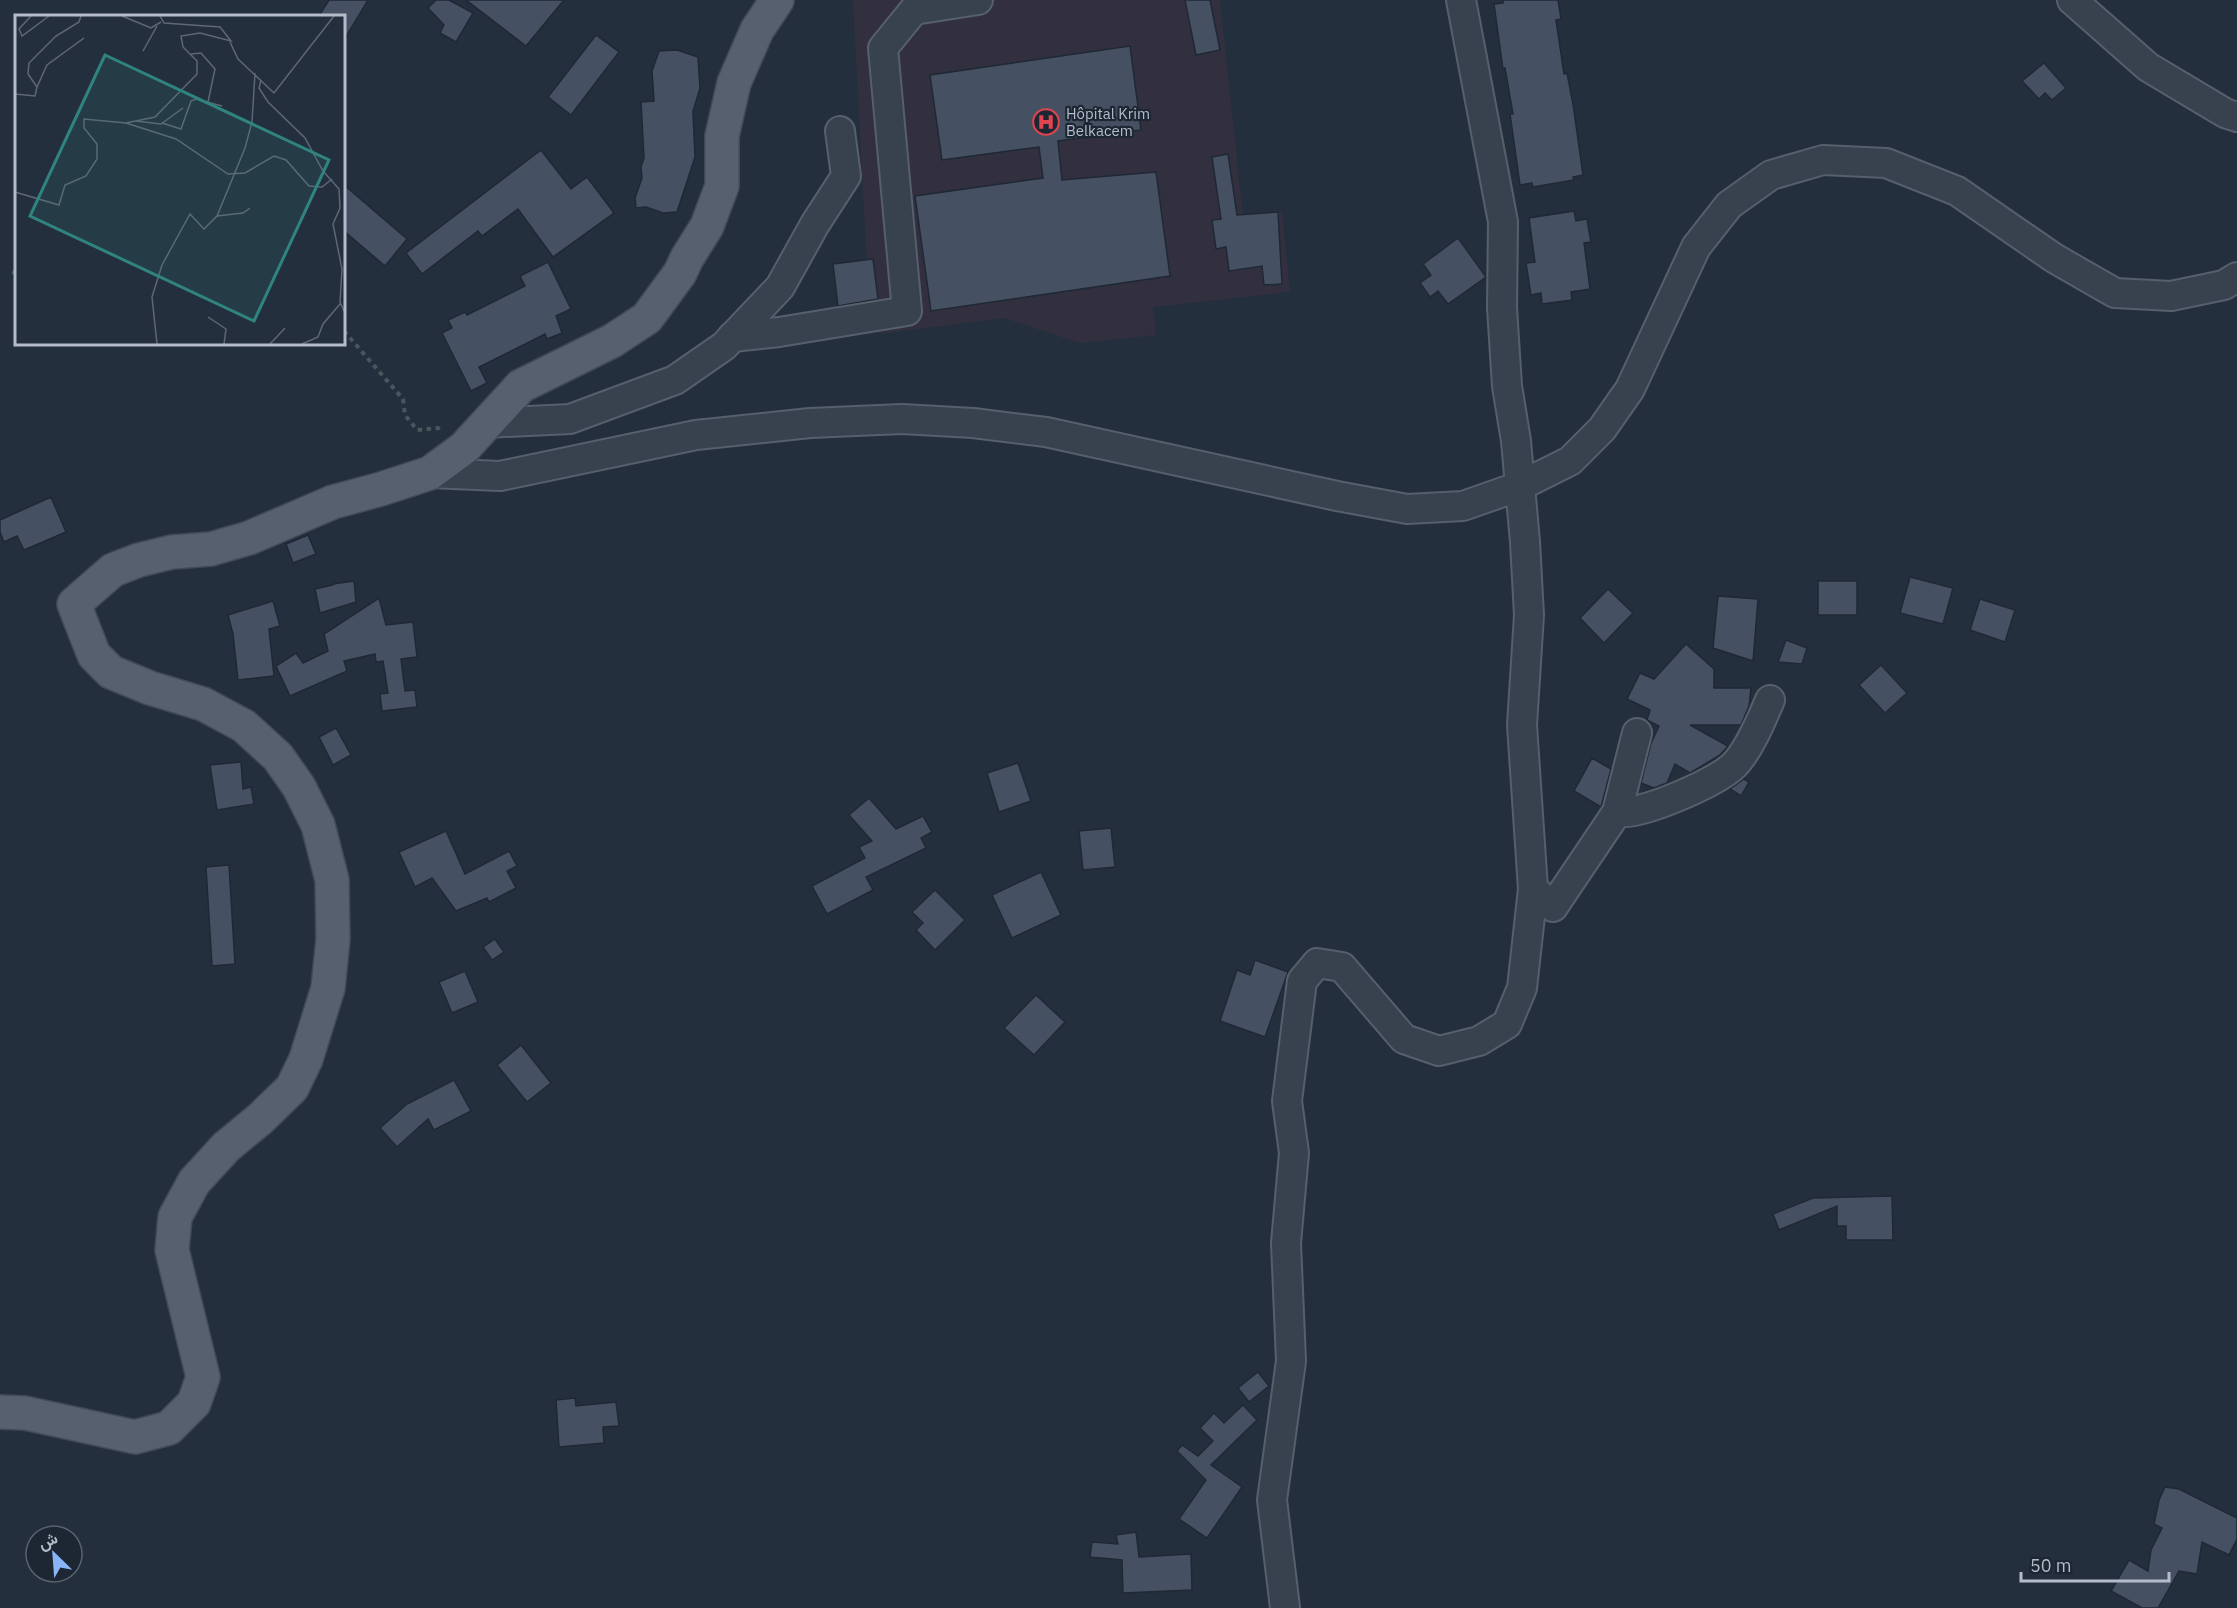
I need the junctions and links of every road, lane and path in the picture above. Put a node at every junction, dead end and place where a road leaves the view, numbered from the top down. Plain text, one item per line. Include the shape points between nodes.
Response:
1 (777, 0) edge
2 (978, 0) edge
3 (1461, 0) edge
4 (2072, 0) edge
5 (2237, 117) edge
6 (840, 131) dead end
7 (2237, 277) edge
8 (345, 333) edge
9 (732, 337) junction
10 (485, 423) junction
11 (443, 463) junction
12 (1520, 486) junction
13 (1770, 700) dead end
14 (1637, 733) dead end
15 (1617, 812) junction
16 (1533, 889) junction
17 (0, 1412) edge
18 (1285, 1608) edge

1 - 10 main road via 757,30 734,83 722,136 722,186 707,226 680,273 647,318 612,341 521,386
2 - 9 street via 914,10 883,48 906,311
3 - 12 street via 1503,222 1502,308 1507,386
4 - 5 street via 2148,67
6 - 9 street via 846,176 780,287
7 - 12 street via 2224,285 2171,296 2115,293 2054,258 1957,191 1886,163 1823,160 1771,175 1729,205 1696,247 1630,389 1602,429 1570,461
8 - 11 path via 403,399 405,415 417,430 438,428
9 - 10 street via 675,380 570,419
10 - 11 main road via 464,448
11 - 12 street via 500,476 696,435 810,423 902,419 1046,432 1407,509 1463,506
11 - 17 main road via 381,489 333,502 249,538 211,549 139,560 113,570 74,604 94,655 111,672 203,704 244,726 278,757 318,825 332,880 333,939 328,988 306,1059 292,1088 194,1182 175,1217 172,1250 203,1377 194,1402 169,1428 135,1437 25,1413
12 - 16 street via 1528,615 1522,725
13 - 15 street via 1755,735 1733,767 1660,802 1626,814
14 - 15 street
15 - 16 street via 1553,907
16 - 18 street via 1522,988 1507,1024 1479,1041 1439,1051 1404,1039 1342,967 1317,963 1302,981 1287,1101 1294,1153 1286,1243 1291,1361 1272,1500

